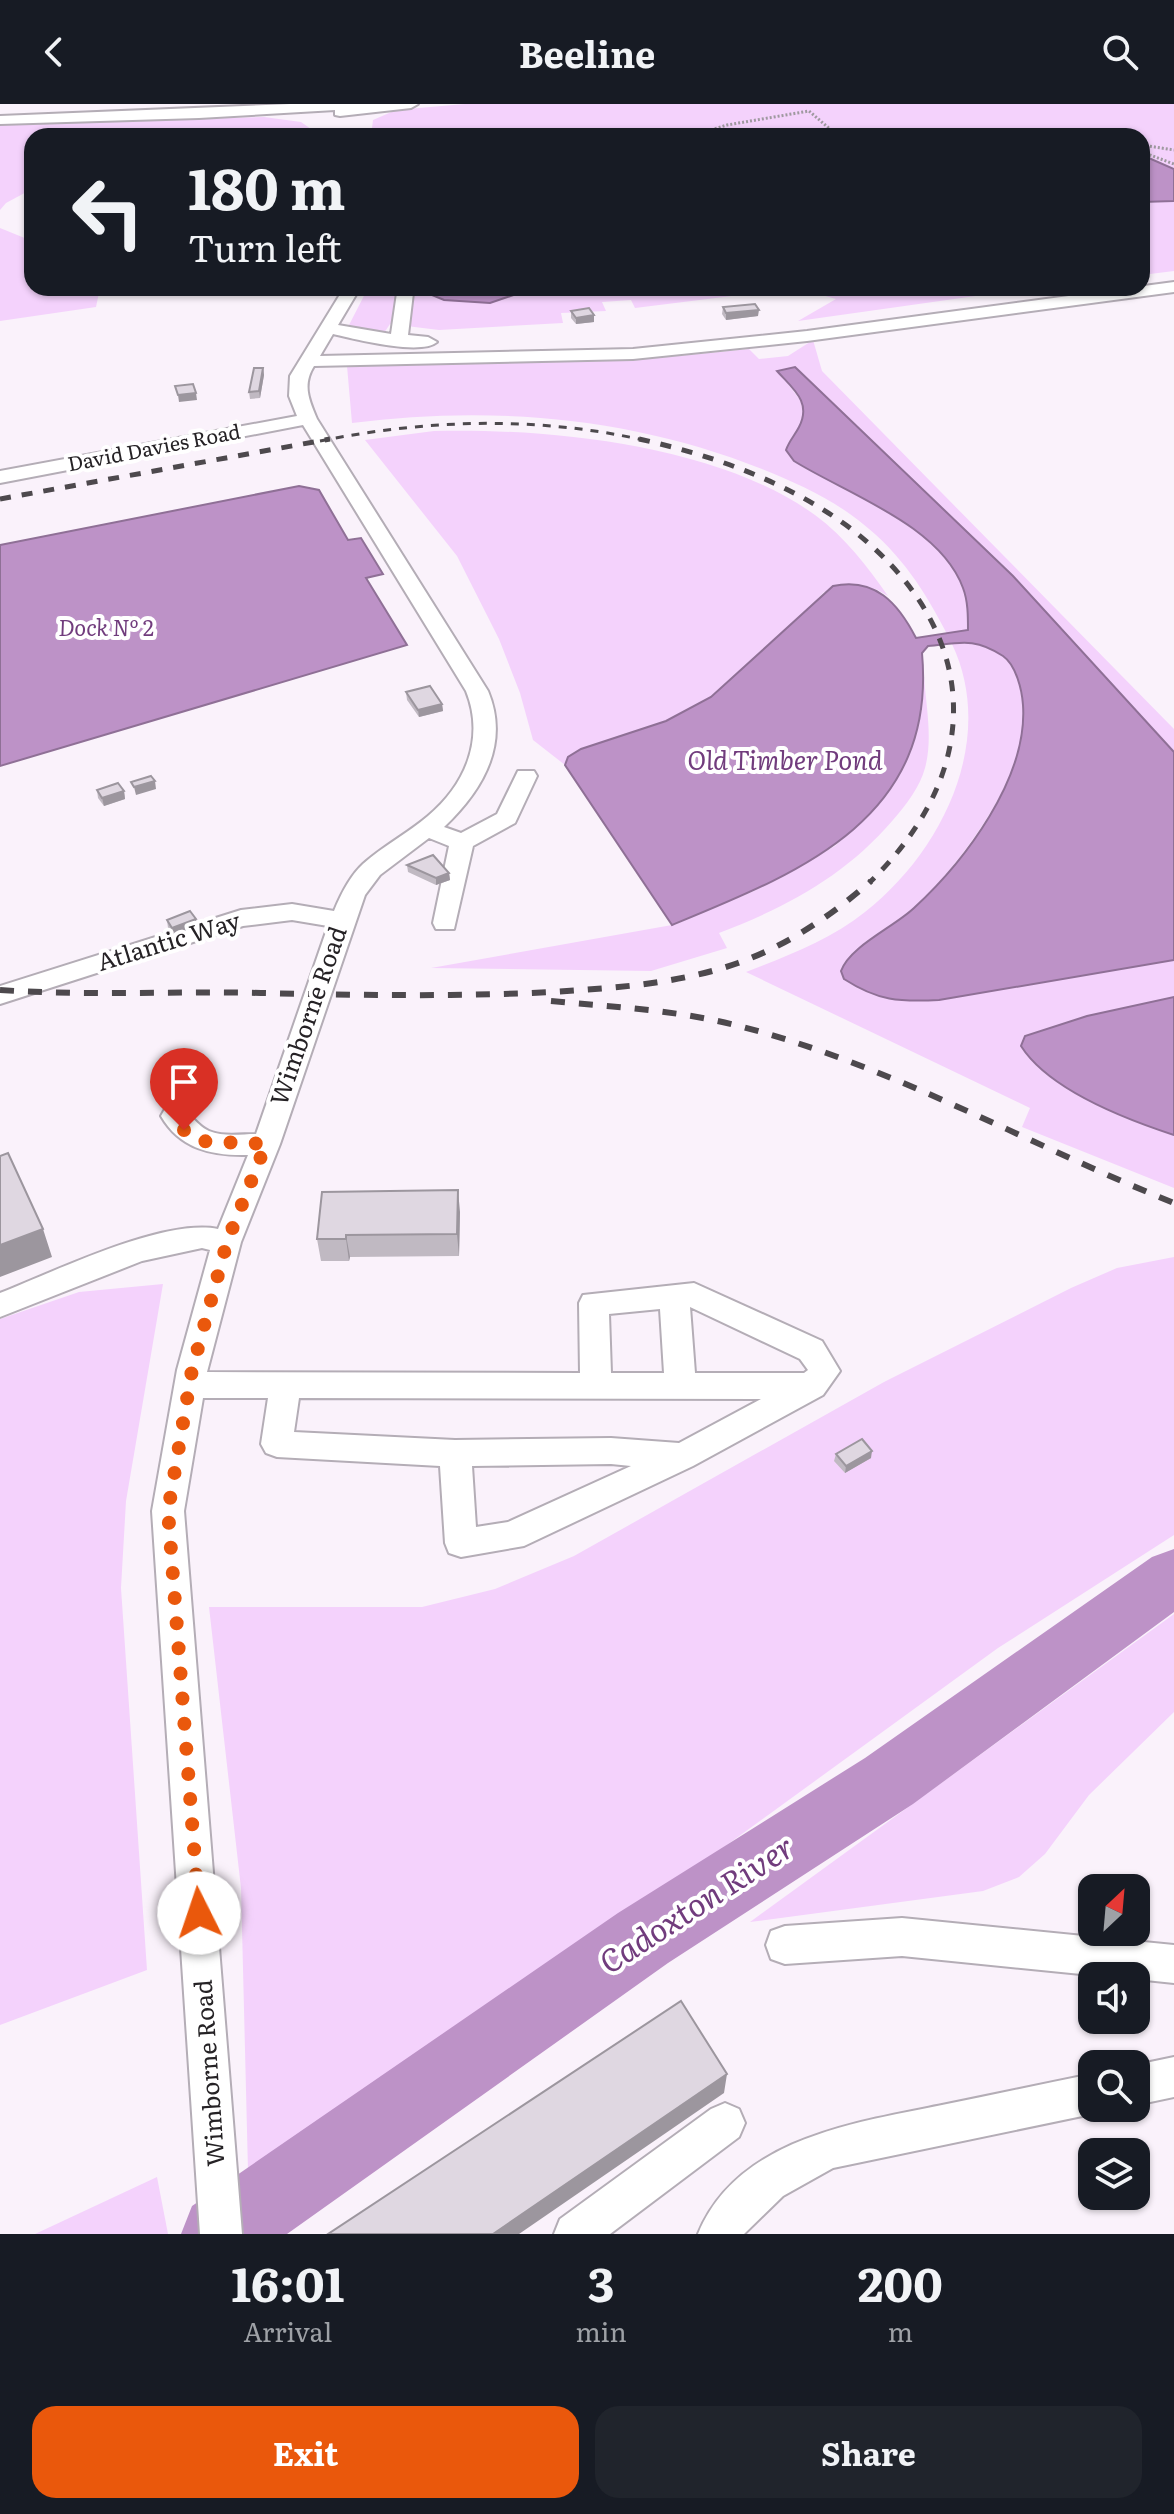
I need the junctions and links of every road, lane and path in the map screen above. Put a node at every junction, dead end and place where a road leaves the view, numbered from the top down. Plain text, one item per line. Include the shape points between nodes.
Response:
1 (411, 104) edge
2 (324, 110) junction
3 (351, 115) edge
4 (0, 120) edge
5 (717, 128) edge
6 (829, 128) edge
7 (1150, 147) edge
8 (1160, 149) junction
9 (1174, 150) edge
10 (1150, 155) edge
11 (1174, 155) edge
12 (1174, 164) edge
13 (1174, 287) edge
14 (1150, 290) edge
15 (347, 296) edge
16 (405, 296) edge
17 (1107, 296) edge
18 (327, 328) junction
19 (509, 340) dead end
20 (399, 342) junction
21 (307, 361) junction
22 (308, 419) junction
23 (0, 477) edge
24 (526, 776) dead end
25 (427, 829) junction
26 (462, 842) junction
27 (342, 920) junction
28 (445, 923) dead end
29 (0, 995) edge
30 (175, 1116) dead end
31 (266, 1144) junction
32 (227, 1242) junction
33 (674, 1297) junction
34 (0, 1305) edge
35 (285, 1383) junction
36 (596, 1384) junction
37 (189, 1385) junction
38 (680, 1385) junction
39 (812, 1386) junction
40 (455, 1453) junction
41 (682, 1457) junction
42 (785, 1945) dead end
43 (1174, 1964) edge
44 (1174, 2077) edge
45 (1150, 2082) edge
46 (1078, 2097) edge
47 (725, 2123) dead end
48 (221, 2234) edge
49 (575, 2234) edge
50 (719, 2234) edge

1 - 3 street
2 - 3 street
2 - 3 street
2 - 4 street
5 - 6 path via 809,111
7 - 8 path
8 - 9 path
8 - 11 path
10 - 12 path
13 - 14 street
15 - 18 street, Wimborne Road
16 - 20 street
17 - 21 street via 633,354
18 - 20 street
18 - 21 street, Wimborne Road
19 - 20 street
21 - 22 street, Wimborne Road via 297,386
22 - 23 street, David Davies Road
22 - 25 street, Wimborne Road via 429,610 485,711 485,741 477,769 454,805
24 - 26 street via 507,818
25 - 26 street
25 - 27 street, Wimborne Road via 371,870
26 - 28 street
27 - 29 street, Atlantic Way via 292,912 241,918
27 - 31 street, Wimborne Road
30 - 31 street via 198,1141
31 - 32 street, Wimborne Road
32 - 34 street via 202,1237 138,1251
32 - 37 street, Wimborne Road
33 - 36 street via 594,1303
33 - 38 street
33 - 39 street via 694,1295 811,1350 825,1371
35 - 36 street
35 - 37 street
35 - 40 street via 277,1444
36 - 38 street
37 - 48 street, Wimborne Road via 168,1511
38 - 39 street
39 - 41 street
40 - 41 street via 611,1451
40 - 41 street via 461,1543 512,1536
42 - 43 street via 902,1937
44 - 45 street
46 - 50 street via 833,2148 793,2163 761,2184
47 - 49 street

